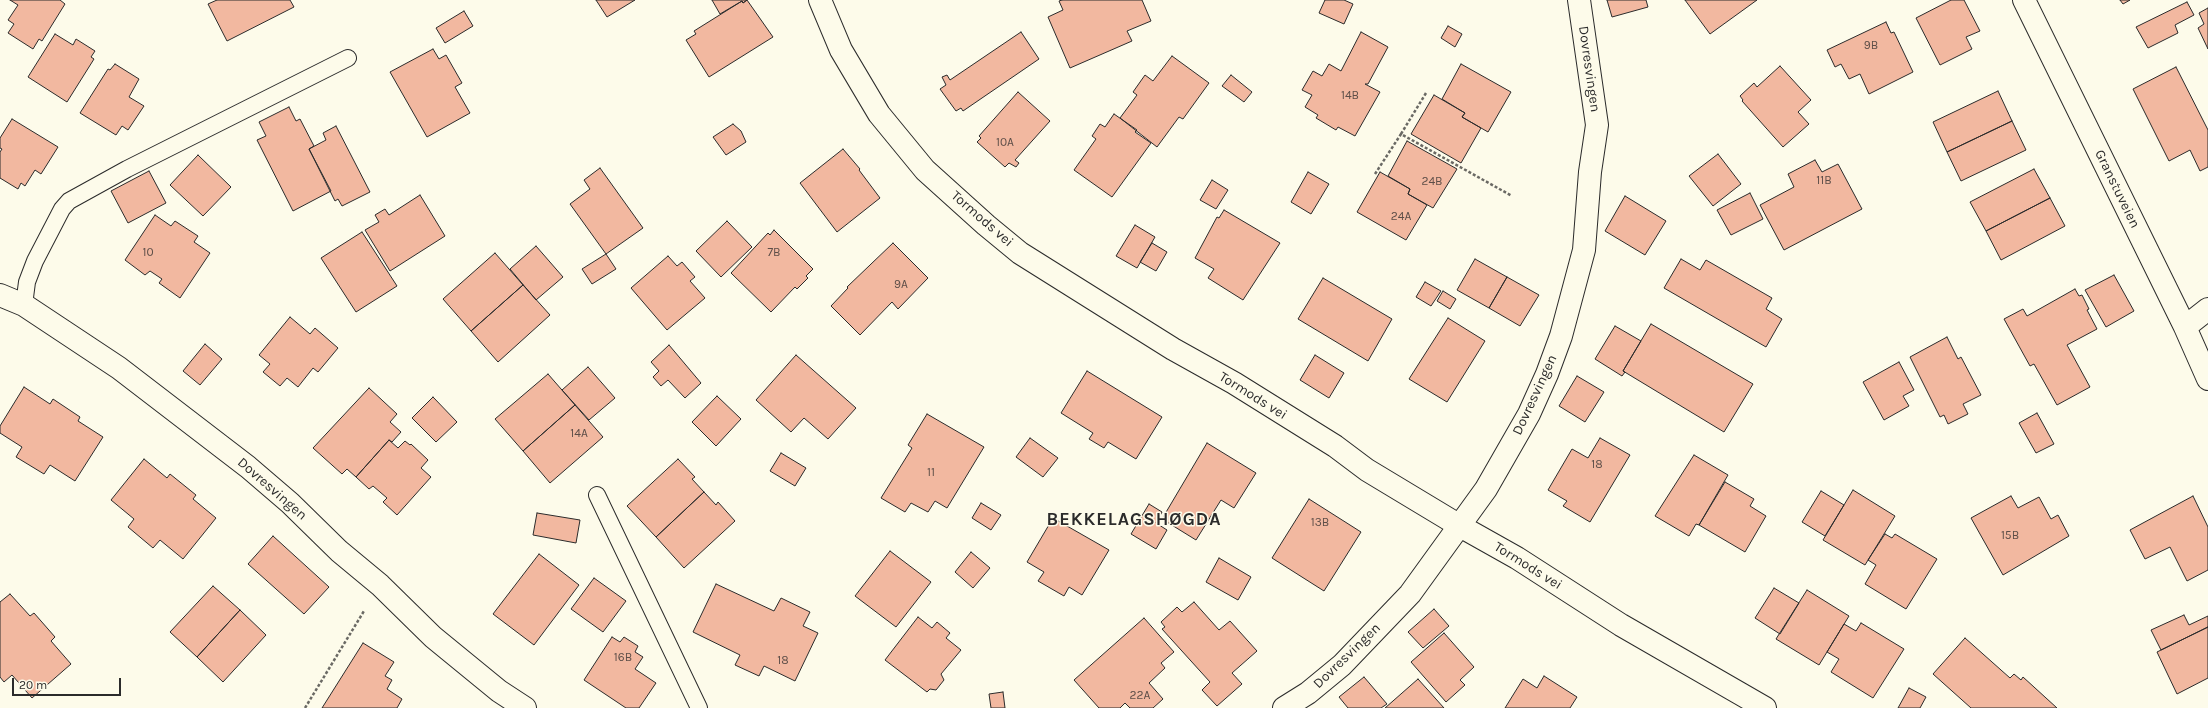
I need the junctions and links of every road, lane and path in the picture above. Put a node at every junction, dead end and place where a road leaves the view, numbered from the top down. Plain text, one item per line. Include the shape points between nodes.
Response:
1 (820, 0) edge
2 (1579, 0) edge
3 (2024, 0) edge
4 (348, 58) dead end
5 (1426, 93) dead end
6 (1401, 134) junction
7 (1374, 174) dead end
8 (1512, 196) dead end
9 (0, 295) edge
10 (24, 305) junction
11 (2208, 309) edge
12 (2185, 326) junction
13 (2208, 379) edge
14 (596, 495) dead end
15 (1460, 526) junction
16 (380, 585) junction
17 (306, 708) edge
18 (525, 708) edge
19 (699, 708) edge
20 (1284, 708) edge
21 (1765, 708) edge

1 - 15 street, Tormods vei via 841,50 879,114 925,170 1020,253 1234,383 1335,446 1366,470
2 - 15 street, Dovresvingen via 1597,125 1590,172 1584,250 1561,336 1529,414 1486,489
3 - 12 street, Granstuveien
4 - 10 lane via 127,169 69,201 62,209 35,261 27,282
5 - 6 path
6 - 7 path
6 - 8 path
9 - 10 street, Dovresvingen
10 - 16 street, Dovresvingen via 119,368 248,467
11 - 12 street
12 - 13 street, Granstuveien
14 - 19 lane
15 - 20 street, Dovresvingen via 1410,594 1342,665 1308,693
15 - 21 street, Tormods vei via 1518,558 1622,625
16 - 17 path
16 - 18 street, Dovresvingen via 433,636 498,690

